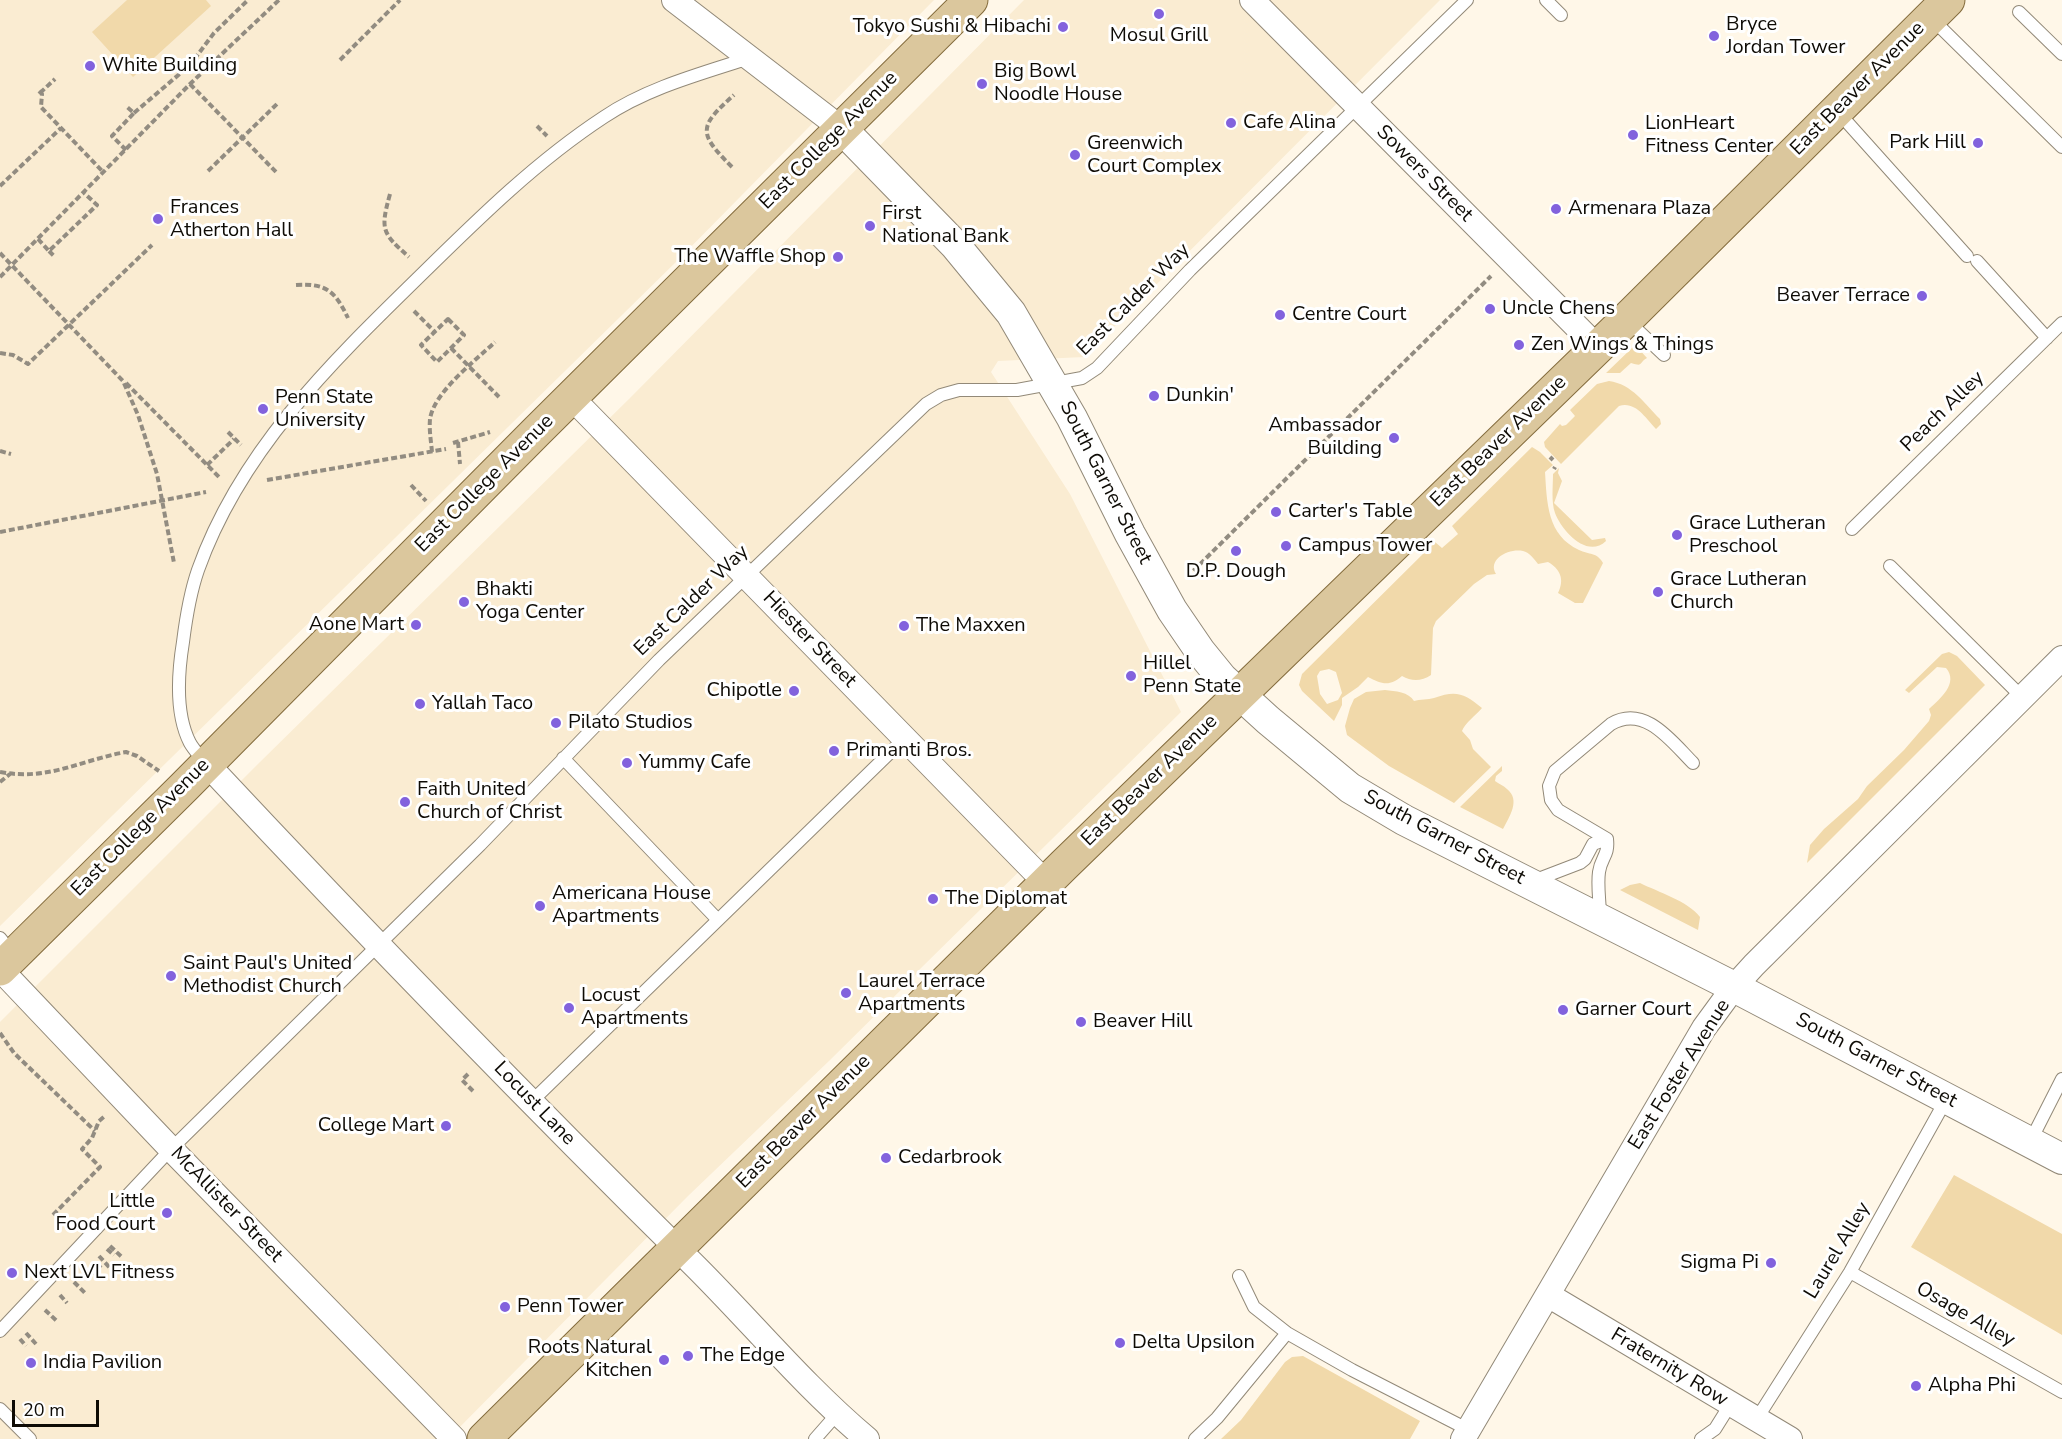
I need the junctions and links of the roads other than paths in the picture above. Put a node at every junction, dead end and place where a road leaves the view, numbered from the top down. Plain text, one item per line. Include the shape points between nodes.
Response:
1 (674, 0) edge
2 (971, 0) edge
3 (1252, 0) edge
4 (1467, 0) edge
5 (1546, 0) edge
6 (1939, 9) edge
7 (2019, 12) dead end
8 (1561, 15) dead end
9 (2062, 54) edge
10 (749, 58) junction
11 (1358, 108) junction
12 (1837, 111) junction
13 (842, 129) junction
14 (2062, 147) edge
15 (1627, 319) junction
16 (2062, 323) edge
17 (2047, 338) junction
18 (1597, 347) junction
19 (1664, 355) dead end
20 (1053, 385) junction
21 (572, 398) junction
22 (1852, 529) dead end
23 (1890, 566) dead end
24 (746, 576) junction
25 (2062, 658) edge
26 (1239, 694) junction
27 (2023, 698) junction
28 (905, 738) junction
29 (563, 758) junction
30 (206, 764) junction
31 (1693, 764) dead end
32 (1607, 839) junction
33 (1046, 883) junction
34 (1528, 883) junction
35 (718, 920) junction
36 (1600, 920) junction
37 (378, 945) junction
38 (5, 954) edge
39 (1734, 987) junction
40 (2062, 1079) edge
41 (1947, 1098) junction
42 (531, 1102) junction
43 (2030, 1142) junction
44 (171, 1149) junction
45 (2062, 1159) edge
46 (676, 1249) junction
47 (1850, 1272) junction
48 (1239, 1276) dead end
49 (1548, 1295) junction
50 (0, 1331) edge
51 (1287, 1333) junction
52 (2062, 1392) edge
53 (1730, 1404) junction
54 (0, 1408) edge
55 (837, 1414) junction
56 (1756, 1420) junction
57 (1466, 1434) edge
58 (30, 1439) edge
59 (454, 1439) edge
60 (484, 1439) edge
61 (815, 1439) edge
62 (867, 1439) edge
63 (1196, 1439) edge
64 (1701, 1439) edge
65 (1790, 1439) edge

1 - 10 street
2 - 13 main road, East College Avenue
3 - 11 street, Sowers Street
4 - 11 lane, East Calder Way
5 - 8 lane
6 - 12 main road, East Beaver Avenue
6 - 14 lane
7 - 9 lane
10 - 13 street
10 - 30 lane via 646,94 606,116 551,155 450,246 344,351 282,420 244,475 218,524 197,571 186,616 179,664 181,713 190,744
11 - 18 street, Sowers Street
11 - 20 lane, East Calder Way via 1190,270 1096,368 1082,378
12 - 15 main road, East Beaver Avenue
12 - 17 lane
13 - 20 street, South Garner Street via 955,244 995,292
13 - 21 main road, East College Avenue
15 - 18 main road, East Beaver Avenue
15 - 19 lane
16 - 17 lane, Peach Alley
17 - 22 lane, Peach Alley
18 - 26 main road, East Beaver Avenue
20 - 24 lane, East Calder Way via 1017,390 959,390 926,404
20 - 26 street, South Garner Street via 1172,610 1200,651
21 - 24 street, Hiester Street
21 - 30 main road, East College Avenue
23 - 27 lane
24 - 28 street, Hiester Street
24 - 29 lane, East Calder Way
25 - 27 street, East Foster Avenue
26 - 33 main road, East Beaver Avenue
26 - 34 street, South Garner Street via 1367,799
27 - 39 street, East Foster Avenue
28 - 33 street, Hiester Street
28 - 35 lane
29 - 35 lane
29 - 37 lane, East Calder Way
30 - 37 street, Locust Lane
30 - 38 main road, East College Avenue
31 - 32 lane via 1663,733 1634,717 1611,724 1555,771 1549,786 1554,804 1570,819
32 - 34 lane via 1593,844 1580,863
32 - 36 lane via 1608,851 1599,874
33 - 46 main road, East Beaver Avenue
34 - 36 street, South Garner Street
35 - 42 lane
36 - 39 street, South Garner Street
37 - 42 street, Locust Lane
37 - 44 lane, East Calder Way
38 - 44 street, McAllister Street
39 - 41 street, South Garner Street
39 - 49 street, East Foster Avenue via 1704,1028
40 - 43 lane
41 - 43 street, South Garner Street
41 - 47 lane, Laurel Alley
42 - 46 street, Locust Lane
43 - 45 street, South Garner Street
44 - 50 lane, East Calder Way
44 - 59 street, McAllister Street
46 - 55 street, Locust Lane
46 - 60 main road, East Beaver Avenue
47 - 52 lane, Osage Alley
47 - 56 lane, Laurel Alley
48 - 51 lane via 1254,1307
49 - 53 street, Fraternity Row
49 - 57 street, East Foster Avenue
51 - 57 lane
51 - 63 lane
53 - 56 street, Fraternity Row
53 - 64 lane via 1715,1429
54 - 58 lane
55 - 61 lane
55 - 62 street, Locust Lane
56 - 65 street, Fraternity Row

